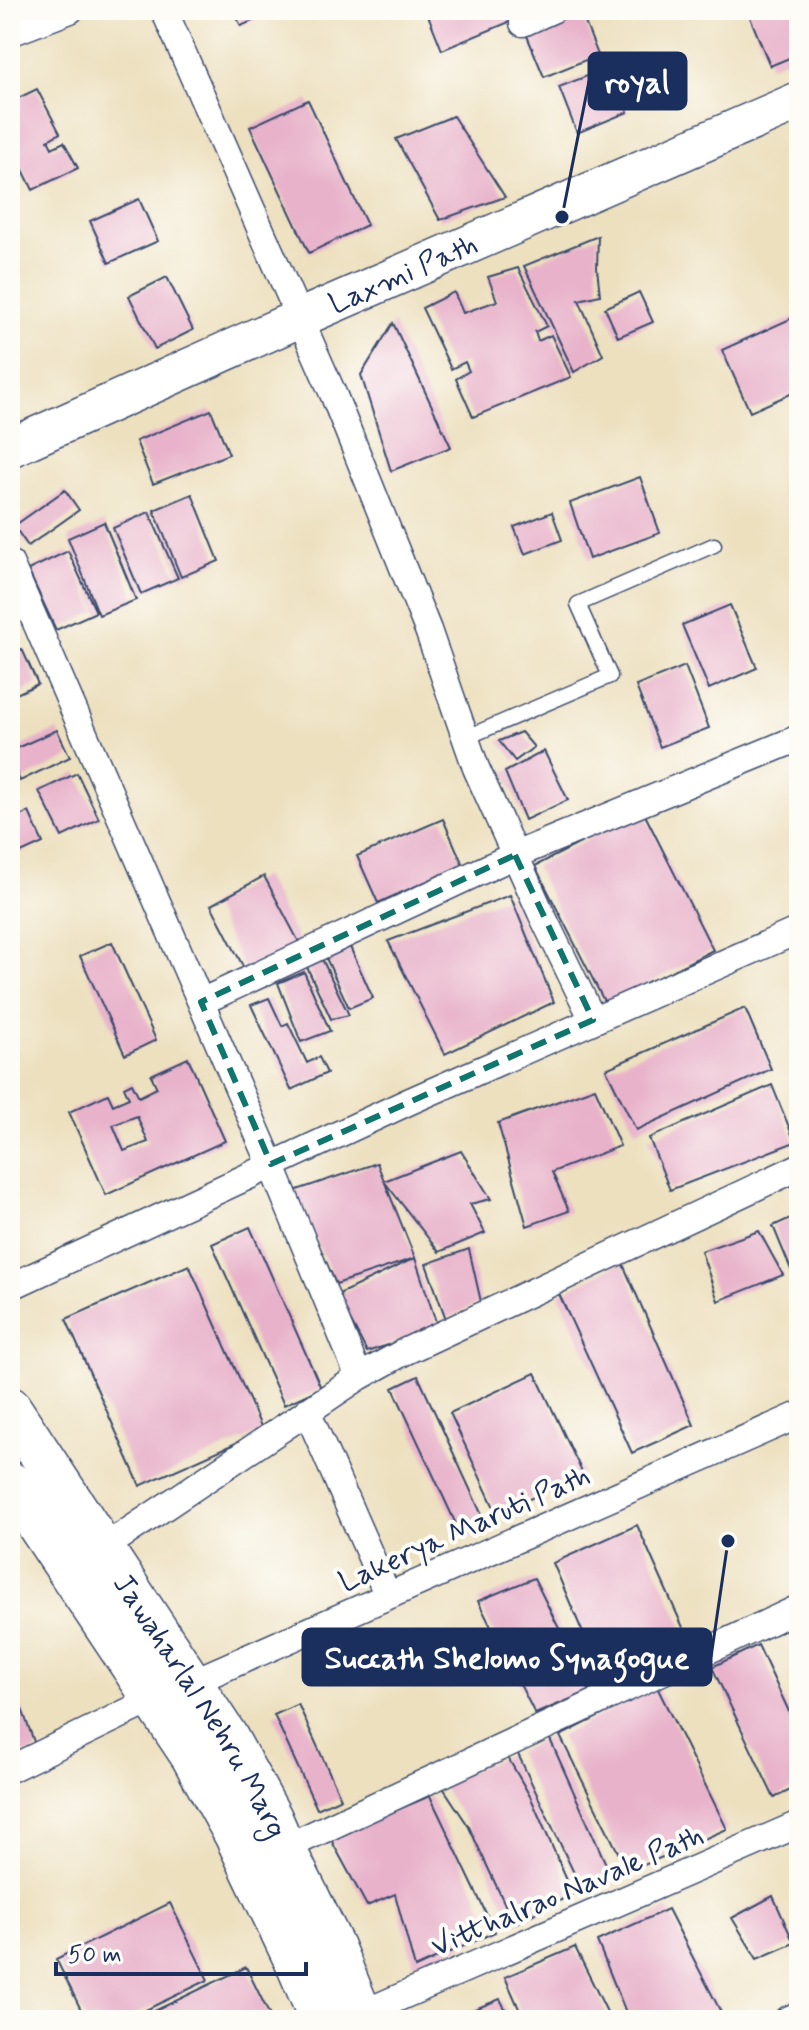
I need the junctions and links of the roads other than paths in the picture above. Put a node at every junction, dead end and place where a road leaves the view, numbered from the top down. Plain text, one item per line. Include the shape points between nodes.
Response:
1 (70, 10) edge
2 (164, 10) edge
3 (552, 10) edge
4 (523, 23) dead end
5 (10, 33) edge
6 (799, 101) edge
7 (300, 318) junction
8 (10, 448) edge
9 (714, 545) dead end
10 (10, 563) edge
11 (465, 738) junction
12 (799, 738) edge
13 (515, 855) junction
14 (799, 930) edge
15 (201, 1002) junction
16 (593, 1020) junction
17 (271, 1164) junction
18 (799, 1167) edge
19 (10, 1287) edge
20 (359, 1377) junction
21 (10, 1408) edge
22 (307, 1411) junction
23 (799, 1415) edge
24 (10, 1483) edge
25 (102, 1549) junction
26 (388, 1596) junction
27 (799, 1608) edge
28 (192, 1683) junction
29 (154, 1699) junction
30 (10, 1769) edge
31 (799, 1824) edge
32 (284, 1848) junction
33 (799, 2015) edge
34 (348, 2018) edge
35 (787, 2020) edge

1 - 5 street
2 - 7 street
3 - 4 street
6 - 7 street, Laxmi Path
7 - 8 street, Laxmi Path
7 - 11 street via 428,630
9 - 11 lane via 578,604 610,676
10 - 15 street
11 - 13 street
12 - 13 street
13 - 15 street
13 - 16 street
14 - 16 street
15 - 17 street
16 - 17 street
17 - 19 street
17 - 20 street
18 - 20 street
20 - 22 street
21 - 25 main road, Jawaharlal Nehru Marg
22 - 25 street
22 - 26 street
23 - 26 street, Lakerya Maruti Path
24 - 29 main road, Jawaharlal Nehru Marg
25 - 28 main road, Jawaharlal Nehru Marg
26 - 28 street, Lakerya Maruti Path
27 - 32 street
28 - 29 street, Lakerya Maruti Path
28 - 32 main road, Jawaharlal Nehru Marg
29 - 30 street, Lakerya Maruti Path
29 - 34 main road, Jawaharlal Nehru Marg via 236,1836 297,1964
31 - 34 street, Vitthalrao Navale Path
32 - 34 main road, Jawaharlal Nehru Marg via 333,1947
33 - 35 street

